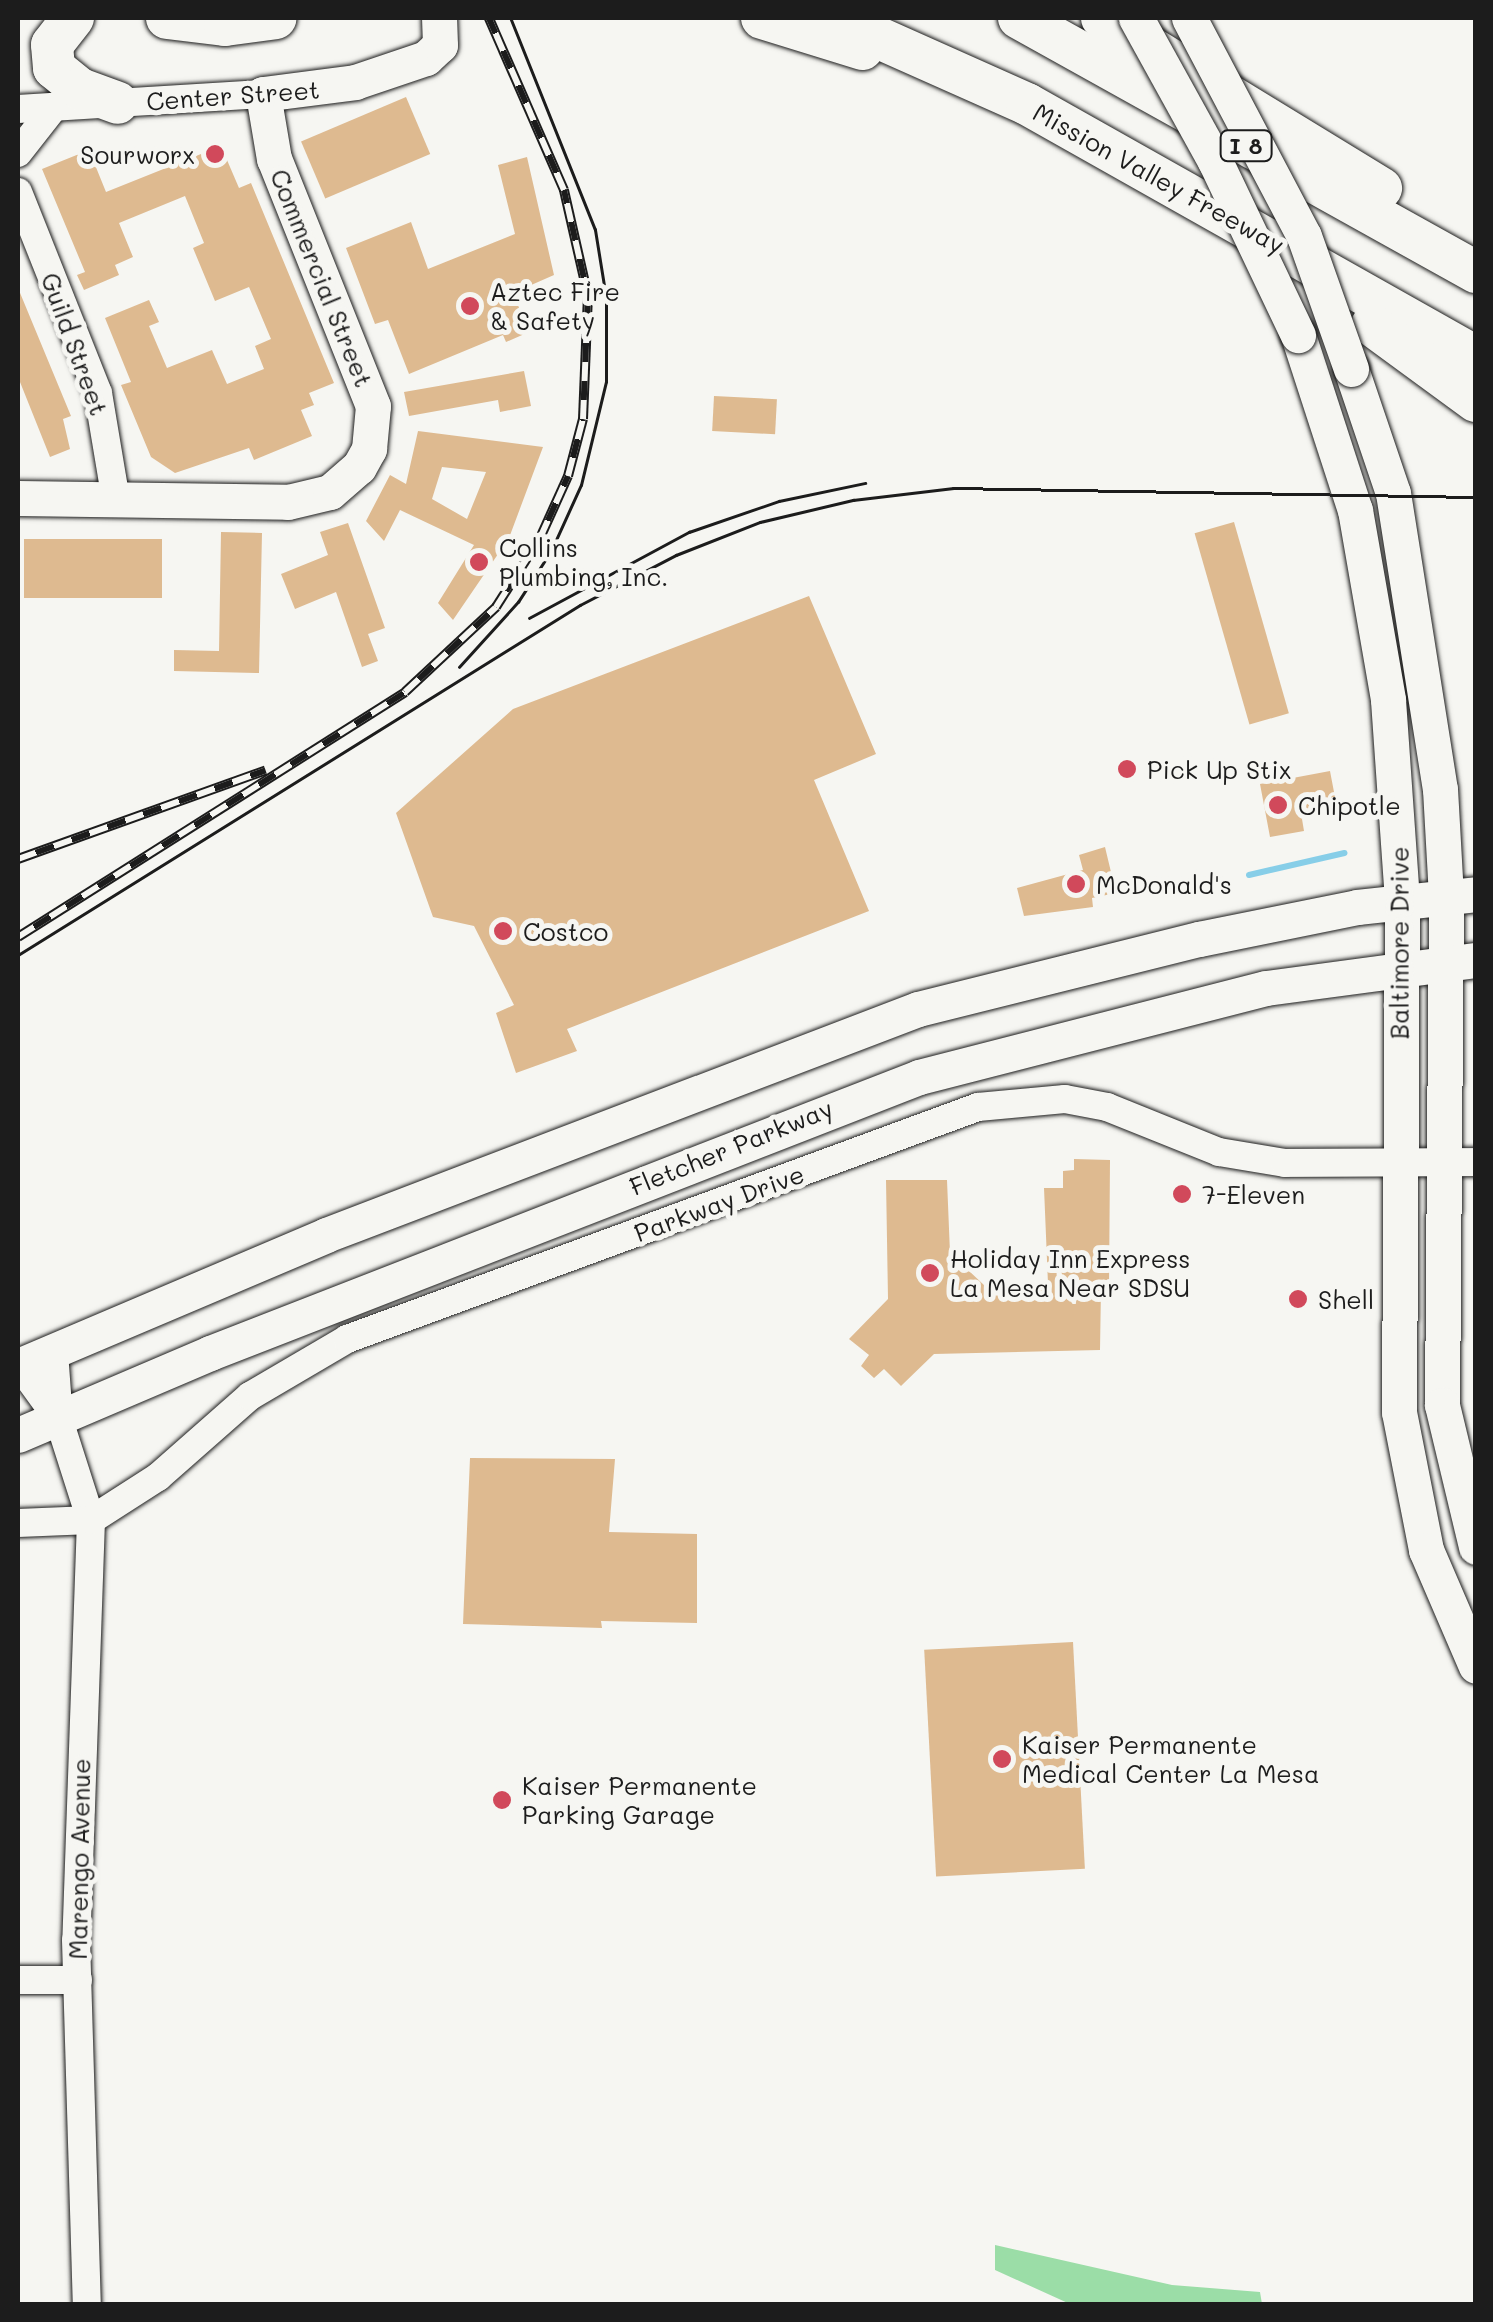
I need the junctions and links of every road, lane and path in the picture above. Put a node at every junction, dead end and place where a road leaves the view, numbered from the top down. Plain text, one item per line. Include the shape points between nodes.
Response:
1 (57, 18) edge
2 (73, 18) edge
3 (167, 18) edge
4 (276, 18) edge
5 (762, 18) edge
6 (834, 18) edge
7 (1019, 18) edge
8 (1102, 18) edge
9 (1136, 18) edge
10 (1189, 18) edge
11 (439, 32) edge
12 (18, 64) edge
13 (263, 94) junction
14 (118, 103) junction
15 (1027, 104) junction
16 (54, 107) junction
17 (18, 109) edge
18 (18, 153) edge
19 (18, 192) edge
20 (1206, 204) junction
21 (1476, 246) edge
22 (1476, 272) edge
23 (1476, 357) edge
24 (1476, 400) edge
25 (1384, 464) junction
26 (1343, 476) junction
27 (18, 498) edge
28 (116, 501) junction
29 (1461, 896) edge
30 (1402, 902) junction
31 (1460, 962) edge
32 (1402, 968) junction
33 (1396, 1162) junction
34 (1459, 1162) edge
35 (54, 1352) junction
36 (18, 1366) edge
37 (59, 1420) junction
38 (18, 1436) edge
39 (91, 1520) junction
40 (18, 1524) edge
41 (1476, 1547) edge
42 (1476, 1666) edge
43 (18, 1980) edge
44 (78, 1980) junction
45 (87, 2304) edge

1 - 12 highway via 39,27
2 - 14 highway via 52,45 54,68 80,89
3 - 4 highway via 225,25
5 - 15 highway
6 - 15 highway, Mission Valley Freeway
7 - 22 highway, I 8
8 - 21 highway
9 - 26 main road, Baltimore Drive, bridge via 1298,335
10 - 25 main road, Baltimore Drive, bridge via 1304,236
11 - 13 main road, Center Street via 426,58 356,82
13 - 14 street, Center Street
13 - 28 main road, Commercial Street via 274,159 369,394 369,448 345,482 312,498
14 - 16 street, Center Street
15 - 20 highway, Mission Valley Freeway
16 - 17 street, Center Street
16 - 18 street
19 - 28 street, Guild Street via 98,393
20 - 23 highway, Mission Valley Freeway
20 - 24 highway
25 - 26 main road
25 - 29 main road, Baltimore Drive via 1424,654
26 - 30 main road, Baltimore Drive via 1370,572
27 - 28 main road, Commercial Street
29 - 30 main road
29 - 31 main road, Baltimore Drive
30 - 32 main road, Baltimore Drive
30 - 35 main road via 1199,939 918,1010 326,1235
31 - 32 main road, Fletcher Parkway
31 - 34 main road, Baltimore Drive
32 - 33 main road, Baltimore Drive
32 - 37 main road, Fletcher Parkway via 1205,1001 919,1076 210,1352
33 - 34 street, Parkway Drive
33 - 39 street, Parkway Drive via 1285,1163 1219,1152 1106,1107 1065,1099 978,1107 347,1339 250,1396 158,1477
33 - 42 main road, Baltimore Drive via 1399,1412 1426,1550
34 - 41 main road, Baltimore Drive via 1442,1405
35 - 36 main road
35 - 37 street, Marengo Avenue
36 - 37 street, Marengo Avenue
37 - 38 main road, Fletcher Parkway
37 - 39 street, Marengo Avenue
39 - 40 street, Parkway Drive
39 - 44 street, Marengo Avenue
43 - 44 street
44 - 45 street, Marengo Avenue

